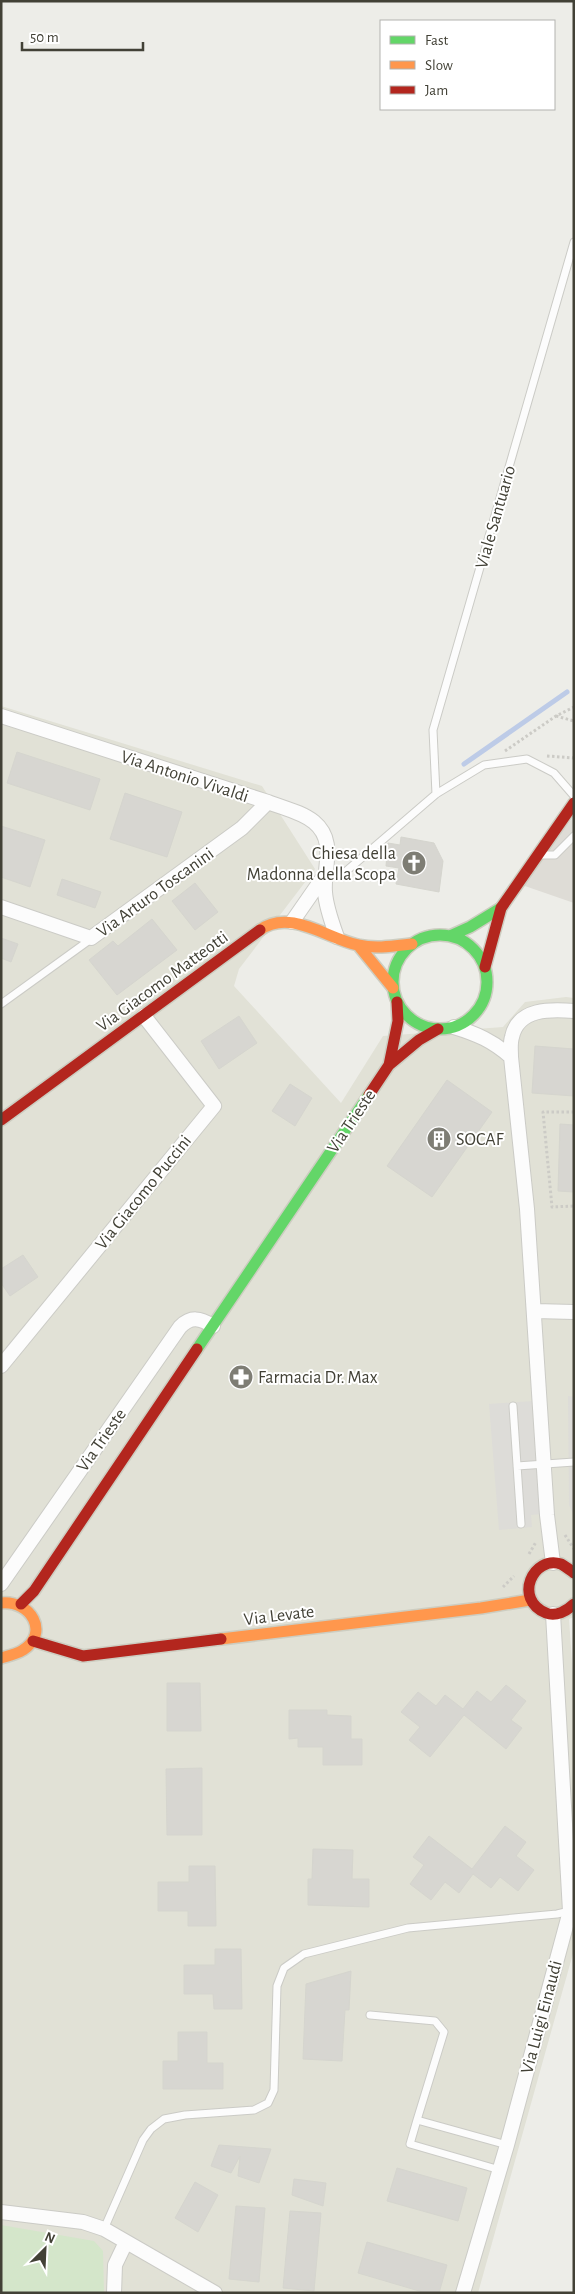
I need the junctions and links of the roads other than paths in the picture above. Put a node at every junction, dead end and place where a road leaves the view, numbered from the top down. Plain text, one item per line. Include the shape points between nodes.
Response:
1 (574, 242) edge
2 (1, 716) edge
3 (436, 794) junction
4 (574, 796) edge
5 (268, 802) junction
6 (574, 803) edge
7 (574, 836) edge
8 (537, 856) junction
9 (344, 873) dead end
10 (326, 874) junction
11 (1, 907) edge
12 (501, 908) junction
13 (292, 922) junction
14 (450, 936) junction
15 (337, 937) junction
16 (91, 938) junction
17 (412, 944) junction
18 (358, 946) junction
19 (485, 967) junction
20 (393, 988) junction
21 (398, 1002) junction
22 (1, 1004) edge
23 (574, 1011) edge
24 (144, 1016) junction
25 (454, 1027) junction
26 (438, 1030) junction
27 (511, 1057) junction
28 (389, 1065) junction
29 (1, 1120) edge
30 (535, 1311) junction
31 (574, 1312) edge
32 (213, 1326) junction
33 (1, 1366) edge
34 (513, 1406) dead end
35 (574, 1462) edge
36 (544, 1464) junction
37 (517, 1466) junction
38 (521, 1524) dead end
39 (553, 1563) junction
40 (574, 1572) edge
41 (1, 1584) edge
42 (530, 1600) junction
43 (1, 1603) edge
44 (21, 1604) junction
45 (574, 1604) edge
46 (553, 1614) junction
47 (32, 1641) junction
48 (1, 1658) edge
49 (570, 1911) junction
50 (370, 2015) dead end
51 (417, 2120) junction
52 (507, 2145) junction
53 (500, 2170) junction
54 (1, 2212) edge
55 (104, 2229) junction
56 (126, 2242) junction
57 (114, 2293) edge
58 (215, 2293) edge
59 (463, 2293) edge

1 - 3 lane, Viale Santuario via 433,730
2 - 5 street, Via Antonio Vivaldi
3 - 4 lane via 484,765 527,758 554,773
3 - 9 lane
5 - 10 street, Via Antonio Vivaldi via 316,823 326,840 329,857
5 - 16 street, Via Arturo Toscanini via 242,828
6 - 8 main road
7 - 8 lane via 555,854
8 - 12 main road
10 - 13 street
10 - 15 street, Via Antonio Vivaldi via 325,892
11 - 16 street, Via Arturo Toscanini
12 - 14 main road
12 - 19 main road
13 - 15 main road, Via Giacomo Matteotti via 309,925
13 - 24 main road, Via Giacomo Matteotti via 264,927
14 - 17 main road via 430,936
14 - 19 main road via 472,946
15 - 18 main road, Via Giacomo Matteotti
16 - 22 lane
17 - 18 main road
17 - 20 main road via 398,960
18 - 20 main road
19 - 25 main road via 488,985 483,1004 471,1018
20 - 21 main road
21 - 26 main road via 414,1021
21 - 28 main road via 398,1021
23 - 27 street via 542,1010 528,1015 519,1023 512,1037
24 - 29 main road, Via Giacomo Matteotti
24 - 33 street, Via Giacomo Puccini via 214,1106
25 - 26 main road
25 - 27 street via 479,1034
26 - 28 main road via 419,1040
27 - 30 street
28 - 32 main road, Via Trieste
30 - 31 street
30 - 36 street
32 - 41 street, Via Trieste via 195,1318 180,1327
32 - 44 main road, Via Trieste via 34,1590
34 - 37 lane
35 - 36 lane
36 - 37 lane
36 - 39 street
37 - 38 lane
39 - 40 main road via 562,1564
39 - 42 main road via 540,1567 530,1578
42 - 46 main road via 540,1610
42 - 47 main road, Via Levate via 83,1656
43 - 44 main road
44 - 47 main road via 34,1617 36,1630
45 - 46 main road via 564,1612
46 - 49 street, Via Luigi Einaudi
47 - 48 main road via 24,1650
49 - 52 street, Via Luigi Einaudi
49 - 55 lane via 408,1928 298,1958 284,1968 277,1986 274,2090 268,2103 254,2110 164,2119 143,2140
50 - 51 lane via 435,2020 444,2032
51 - 52 lane
51 - 53 lane via 410,2144
52 - 53 street, Via Luigi Einaudi
53 - 59 street, Via Luigi Einaudi
54 - 55 street via 83,2222
55 - 56 street
56 - 57 street via 115,2265
56 - 58 street

